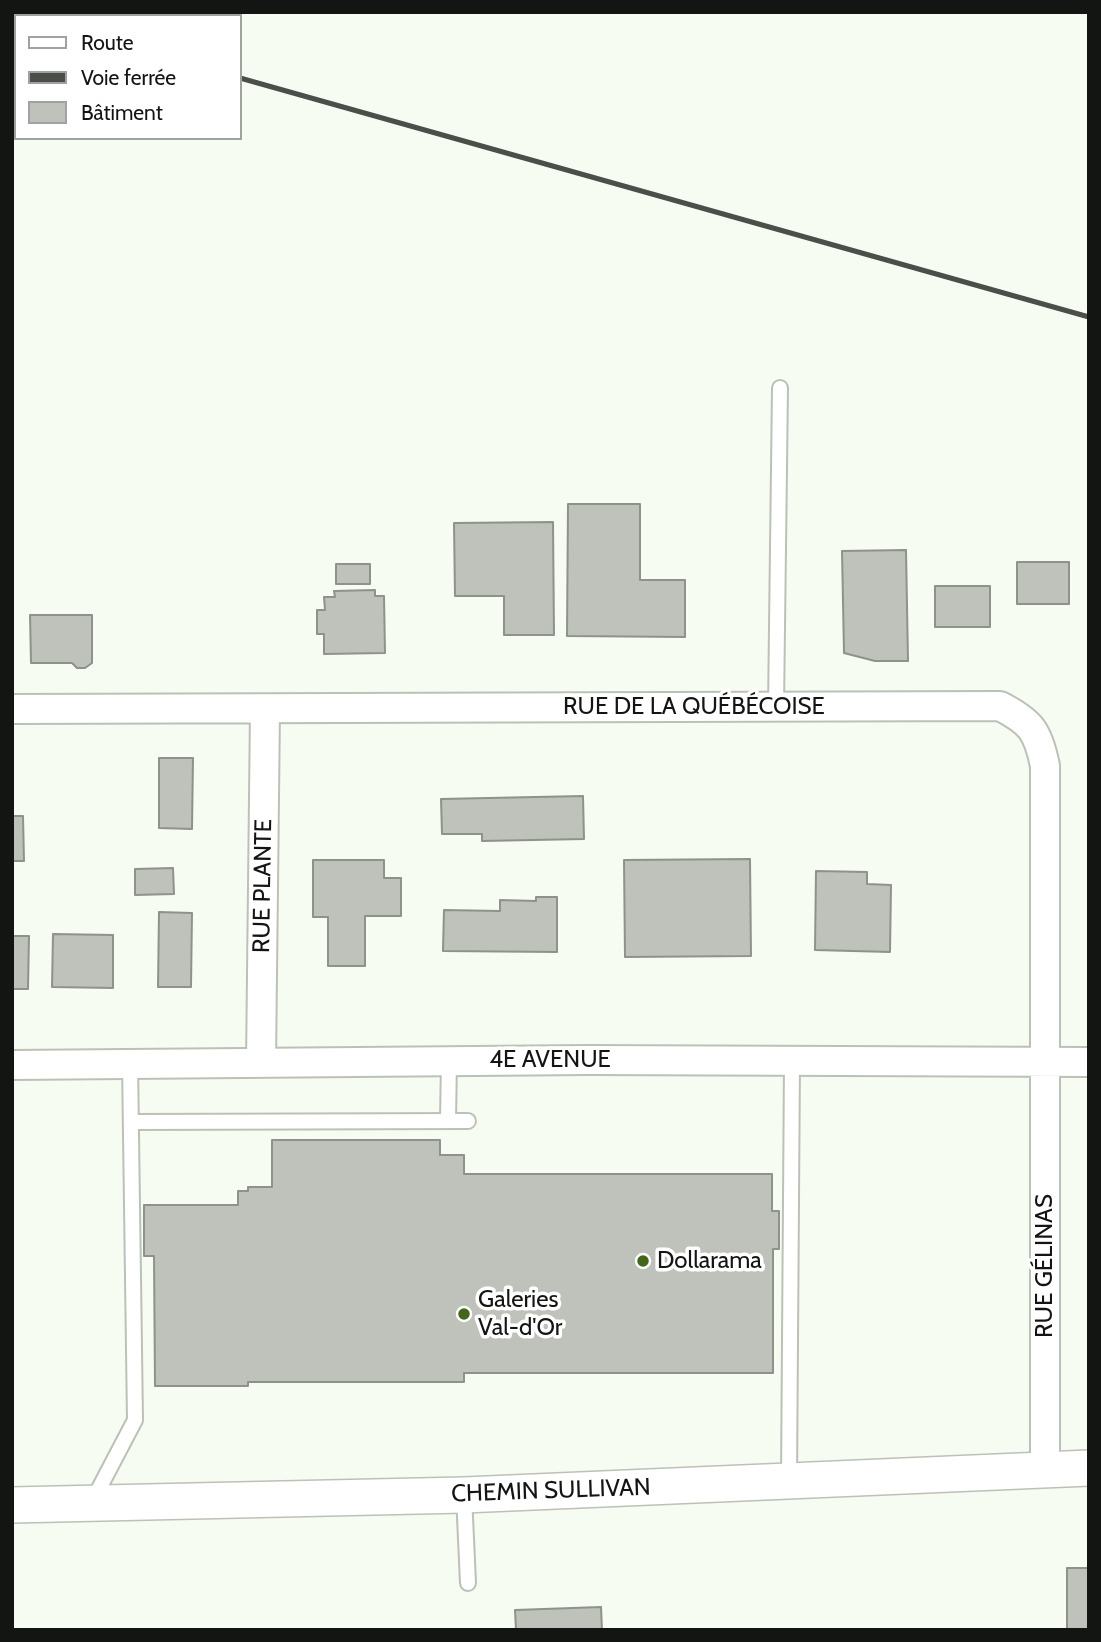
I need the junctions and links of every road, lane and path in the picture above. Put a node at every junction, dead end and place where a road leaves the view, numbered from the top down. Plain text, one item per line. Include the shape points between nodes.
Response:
1 (780, 388) dead end
2 (776, 707) junction
3 (12, 709) edge
4 (265, 709) junction
5 (449, 1060) junction
6 (792, 1061) junction
7 (1045, 1062) junction
8 (1089, 1062) edge
9 (130, 1063) junction
10 (261, 1063) junction
11 (12, 1065) edge
12 (448, 1121) junction
13 (468, 1121) dead end
14 (131, 1122) junction
15 (1089, 1468) edge
16 (1045, 1470) junction
17 (789, 1482) junction
18 (464, 1495) junction
19 (92, 1502) junction
20 (12, 1505) edge
21 (468, 1583) dead end

1 - 2 lane
2 - 4 street, RUE DE LA QUÉBÉCOISE
2 - 7 street, RUE DE LA QUÉBÉCOISE via 1000,706 1025,719 1040,739 1045,766
3 - 4 street, RUE DE LA QUÉBÉCOISE
4 - 10 street, RUE PLANTE
5 - 6 street, 4E AVENUE
5 - 10 street, 4E AVENUE
5 - 12 lane
6 - 7 street, 4E AVENUE
6 - 17 lane
7 - 8 street, 4E AVENUE
7 - 16 street, RUE GÉLINAS
9 - 10 street, 4E AVENUE
9 - 11 street, 4E AVENUE
9 - 14 lane
12 - 13 lane
12 - 14 lane
14 - 19 lane via 135,1420
15 - 16 street, CHEMIN SULLIVAN
16 - 17 street, CHEMIN SULLIVAN
17 - 18 street, CHEMIN SULLIVAN
18 - 19 street, CHEMIN SULLIVAN
18 - 21 lane
19 - 20 street, CHEMIN SULLIVAN

